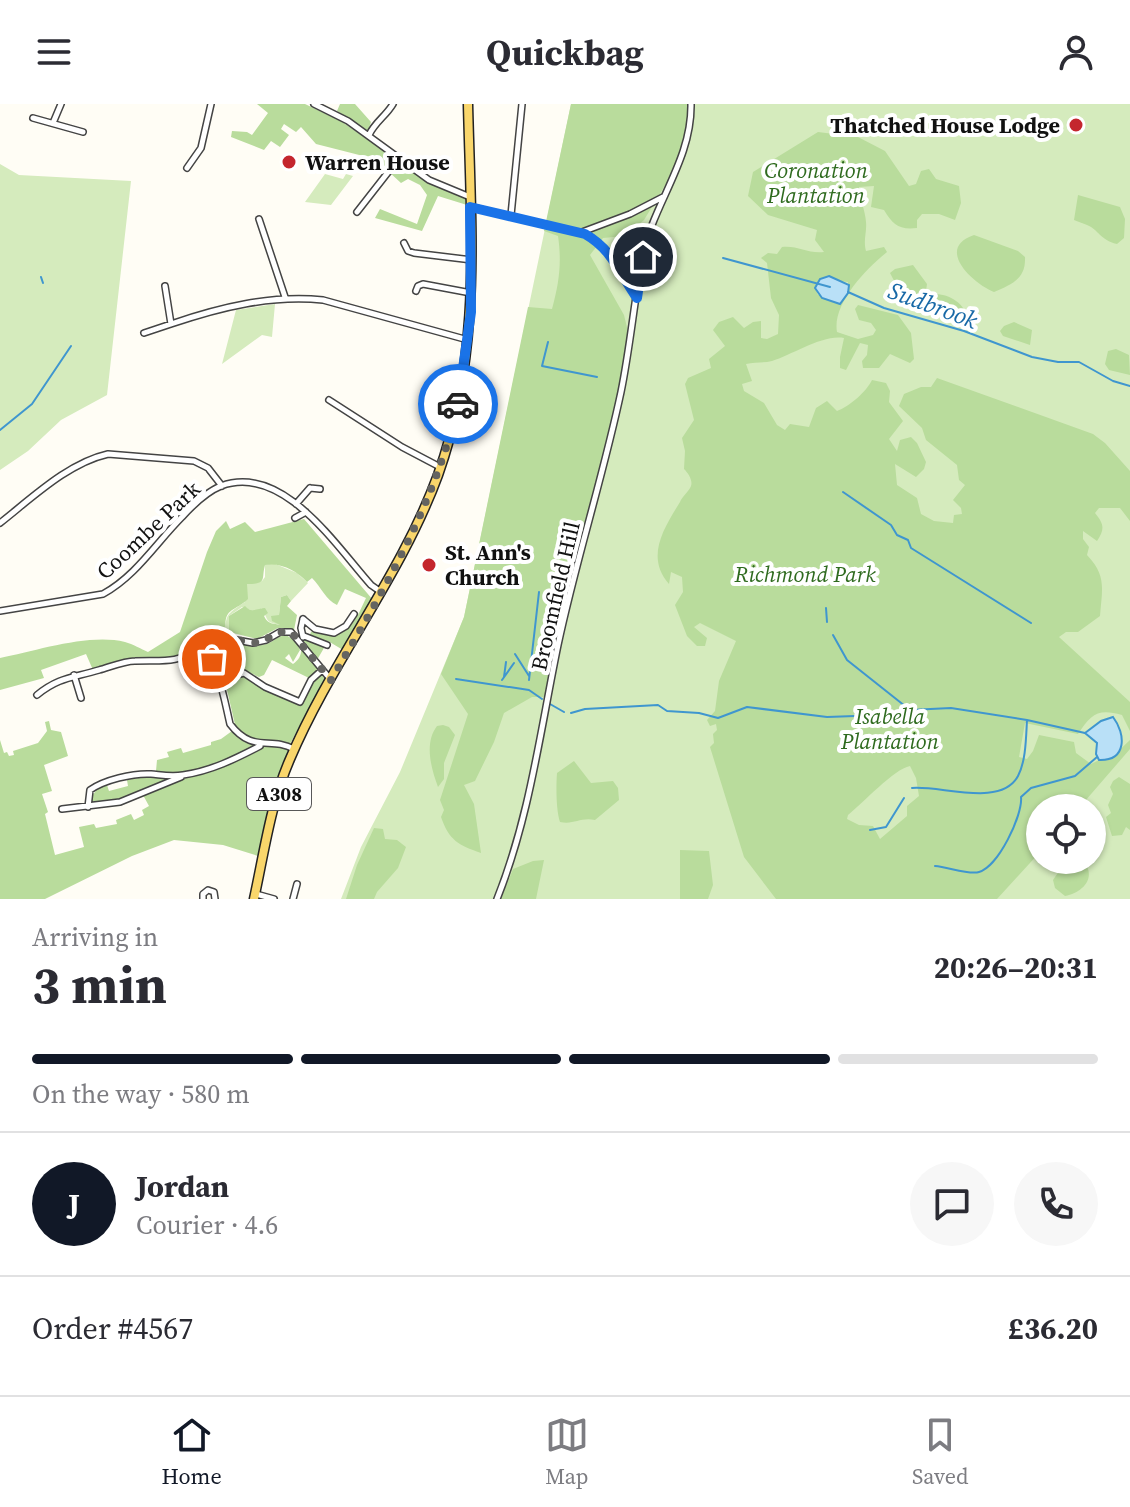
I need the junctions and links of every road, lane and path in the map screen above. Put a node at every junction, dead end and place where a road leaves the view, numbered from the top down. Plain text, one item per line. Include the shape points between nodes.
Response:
1 (61, 104) edge
2 (211, 104) edge
3 (314, 104) edge
4 (393, 104) edge
5 (468, 104) edge
6 (522, 104) edge
7 (691, 104) edge
8 (33, 118) dead end
9 (53, 123) junction
10 (83, 132) dead end
11 (369, 135) junction
12 (400, 157) junction
13 (187, 168) dead end
14 (664, 197) junction
15 (470, 202) junction
16 (357, 212) dead end
17 (511, 215) junction
18 (259, 219) dead end
19 (582, 232) junction
20 (404, 243) dead end
21 (472, 260) junction
22 (165, 286) dead end
23 (416, 291) dead end
24 (472, 293) junction
25 (285, 297) junction
26 (637, 298) junction
27 (171, 324) junction
28 (144, 333) dead end
29 (468, 340) junction
30 (329, 400) dead end
31 (440, 467) junction
32 (308, 481) dead end
33 (222, 486) junction
34 (310, 488) junction
35 (320, 489) dead end
36 (296, 504) junction
37 (306, 512) junction
38 (295, 518) dead end
39 (0, 523) edge
40 (382, 593) junction
41 (0, 611) edge
42 (354, 614) dead end
43 (302, 638) junction
44 (327, 645) dead end
45 (201, 649) junction
46 (322, 670) junction
47 (74, 675) junction
48 (220, 679) junction
49 (331, 680) junction
50 (37, 695) dead end
51 (81, 698) dead end
52 (261, 745) junction
53 (294, 749) junction
54 (186, 775) junction
55 (88, 807) junction
56 (62, 809) dead end
57 (297, 884) dead end
58 (255, 894) edge
59 (203, 899) edge
60 (215, 899) edge
61 (274, 899) edge
62 (293, 899) edge
63 (497, 899) edge

1 - 9 street
2 - 13 street via 201,148
3 - 11 street
4 - 11 street
5 - 15 main road, A308
6 - 17 street
7 - 14 street, Broomfield Hill via 689,135
8 - 9 street
9 - 10 street
11 - 12 street
12 - 15 street
12 - 16 street
14 - 19 street
14 - 26 street, Broomfield Hill via 643,257
15 - 17 street
15 - 21 main road, A308
17 - 19 street
18 - 25 street
19 - 26 street via 610,253
20 - 21 street via 414,253
21 - 24 main road, A308
22 - 27 street
23 - 24 street via 423,284
24 - 29 main road, A308
25 - 27 street via 207,311
25 - 29 street via 323,300
26 - 63 street, Broomfield Hill via 621,394 559,643 520,837
27 - 28 street
29 - 31 main road, A308
30 - 31 street
31 - 40 main road, A308
32 - 34 street
33 - 36 street, Coombe Park via 267,486
33 - 39 street, Coombe Park via 208,468 194,461 108,454 55,481
33 - 41 street, Coombe Park via 103,594
34 - 35 street
34 - 36 street
36 - 37 street, Coombe Park
37 - 38 street
37 - 40 street, Coombe Park
40 - 49 main road, A308
42 - 43 street via 334,633 315,629 303,619
43 - 44 street
43 - 45 street via 280,632 261,642 225,638
43 - 46 street
45 - 47 street via 173,660 133,661
45 - 48 street
46 - 48 street via 300,702 244,673
46 - 49 street
47 - 50 street
47 - 51 street
48 - 52 street via 230,724
49 - 53 main road, A308
52 - 53 street via 283,743
52 - 54 street via 228,763
53 - 58 main road, A308
54 - 55 street via 120,802
54 - 55 street via 150,774 100,784 90,790
55 - 56 street
57 - 62 street
58 - 61 street
59 - 60 street via 208,890

